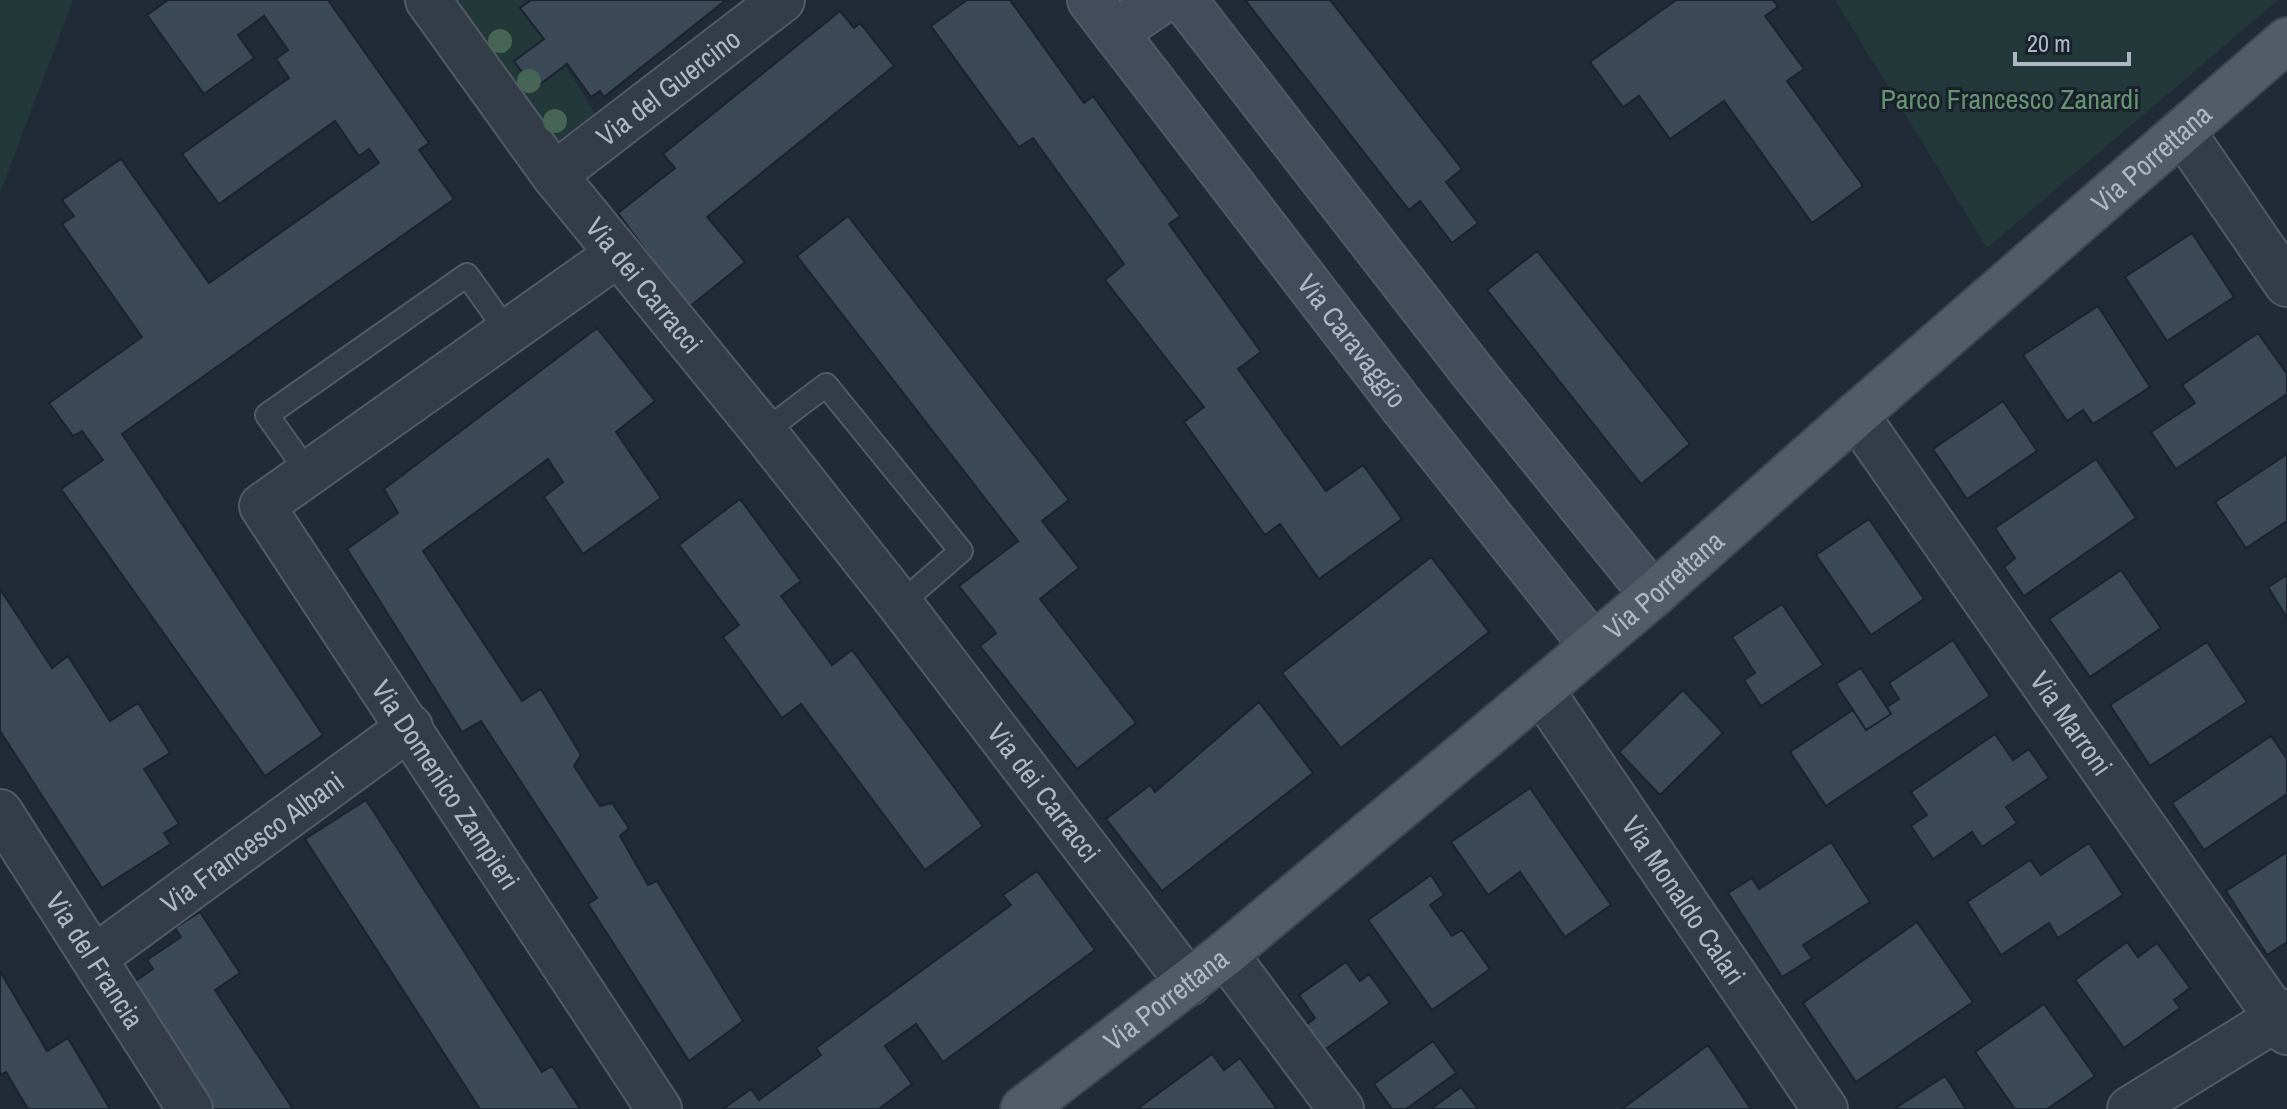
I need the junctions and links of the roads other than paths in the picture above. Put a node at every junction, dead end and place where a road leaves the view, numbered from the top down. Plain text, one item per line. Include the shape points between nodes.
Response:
1 (428, 0) edge
2 (782, 0) edge
3 (1163, 0) edge
4 (1184, 0) edge
5 (1102, 16) edge
6 (2287, 40) edge
7 (2182, 131) junction
8 (554, 175) junction
9 (618, 254) junction
10 (2287, 284) edge
11 (507, 331) junction
12 (1856, 415) junction
13 (764, 432) junction
14 (309, 474) junction
15 (1653, 595) junction
16 (900, 604) junction
17 (1593, 646) junction
18 (1541, 690) junction
19 (410, 727) junction
20 (0, 812) edge
21 (1225, 954) junction
22 (94, 958) junction
23 (1189, 983) junction
24 (2284, 1021) edge
25 (190, 1109) edge
26 (659, 1109) edge
27 (1023, 1109) edge
28 (1341, 1109) edge
29 (1825, 1109) edge
30 (2130, 1109) edge

1 - 8 street, Via dei Carracci
2 - 8 street, Via del Guercino
3 - 5 main road, Via Caravaggio
4 - 15 main road
5 - 17 main road, Via Caravaggio
6 - 7 main road, Via Porrettana
7 - 10 street
7 - 12 main road, Via Porrettana
8 - 9 street, Via dei Carracci
9 - 11 street, Via Domenico Zampieri
9 - 13 street, Via dei Carracci
11 - 14 street, Via Domenico Zampieri
11 - 14 lane via 467,275 267,415
12 - 15 main road, Via Porrettana
12 - 24 street, Via Marroni
13 - 16 street, Via dei Carracci
13 - 16 lane via 826,385 961,551
14 - 19 street, Via Domenico Zampieri via 262,506
15 - 17 main road, Via Porrettana
16 - 23 street, Via dei Carracci
17 - 18 main road, Via Porrettana
18 - 21 main road, Via Porrettana
18 - 29 street, Via Monaldo Calari
19 - 22 street, Via Francesco Albani
19 - 26 street, Via Domenico Zampieri
20 - 22 street, Via del Francia
21 - 23 main road, Via Porrettana
21 - 28 street
22 - 25 street, Via del Francia
23 - 27 main road, Via Porrettana
24 - 30 street

